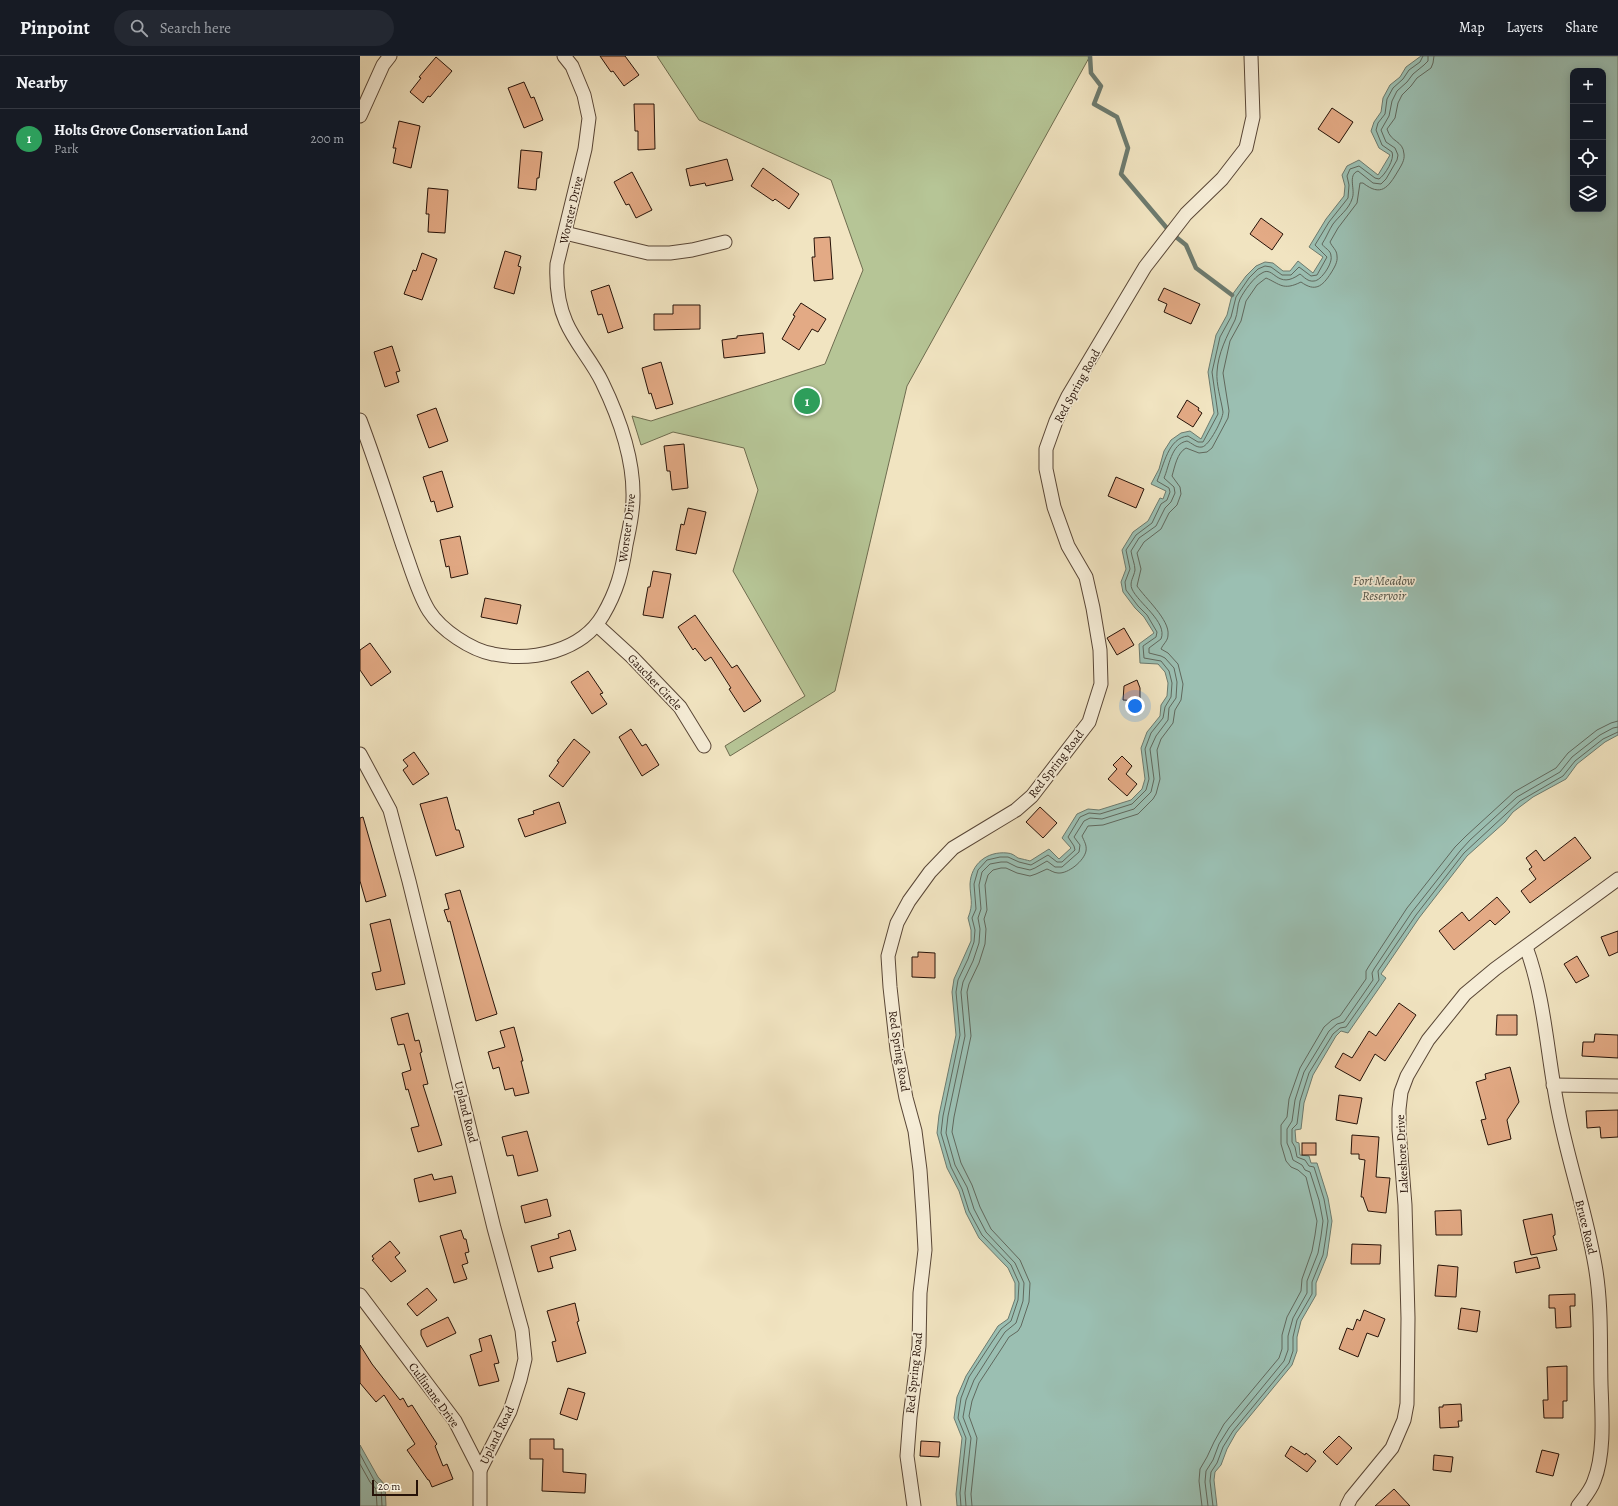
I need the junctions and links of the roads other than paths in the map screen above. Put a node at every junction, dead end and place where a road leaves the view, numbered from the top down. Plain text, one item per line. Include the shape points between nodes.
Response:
1 (390, 56) edge
2 (564, 56) edge
3 (1251, 56) edge
4 (360, 116) edge
5 (565, 234) junction
6 (725, 242) dead end
7 (360, 420) edge
8 (597, 625) junction
9 (704, 746) dead end
10 (360, 754) edge
11 (1618, 879) edge
12 (1526, 947) junction
13 (1553, 1085) junction
14 (1618, 1086) edge
15 (360, 1295) edge
16 (480, 1470) junction
17 (480, 1506) edge
18 (914, 1506) edge
19 (1347, 1506) edge
20 (1578, 1506) edge

1 - 4 street via 382,65
2 - 5 street, Worster Drive via 572,66 584,95 589,118 585,149
3 - 18 street, Red Spring Road via 1253,117 1246,148 1222,179 1186,214 1145,267 1068,396 1046,449 1046,469 1054,507 1068,546 1086,578 1100,650 1101,684 1089,722 1032,796 1016,810 952,848 930,872 896,923 888,956 897,1050 915,1131 925,1250 920,1293 919,1346 907,1456
5 - 6 street via 648,253 692,250
5 - 8 street, Worster Drive via 557,264 559,299 566,322 602,381 614,408 631,468 633,498 623,564 614,597
7 - 8 street, Worster Drive via 414,577 429,612 447,631 465,643 490,654 532,657 578,640
8 - 9 street, Gaucher Circle via 680,706
10 - 16 street, Upland Road via 390,810 394,824 494,1228 522,1330 525,1359 520,1380 510,1411
11 - 12 street, Lakeshore Drive
12 - 13 street, Bruce Road via 1537,982
12 - 19 street, Lakeshore Drive via 1465,994 1428,1040 1407,1076 1401,1092 1399,1130 1408,1318 1407,1404 1404,1420 1392,1448
13 - 14 street
13 - 20 street, Bruce Road via 1598,1284 1601,1450 1594,1481
15 - 16 street, Cullinane Drive via 455,1421
16 - 17 street, Cullinane Drive

